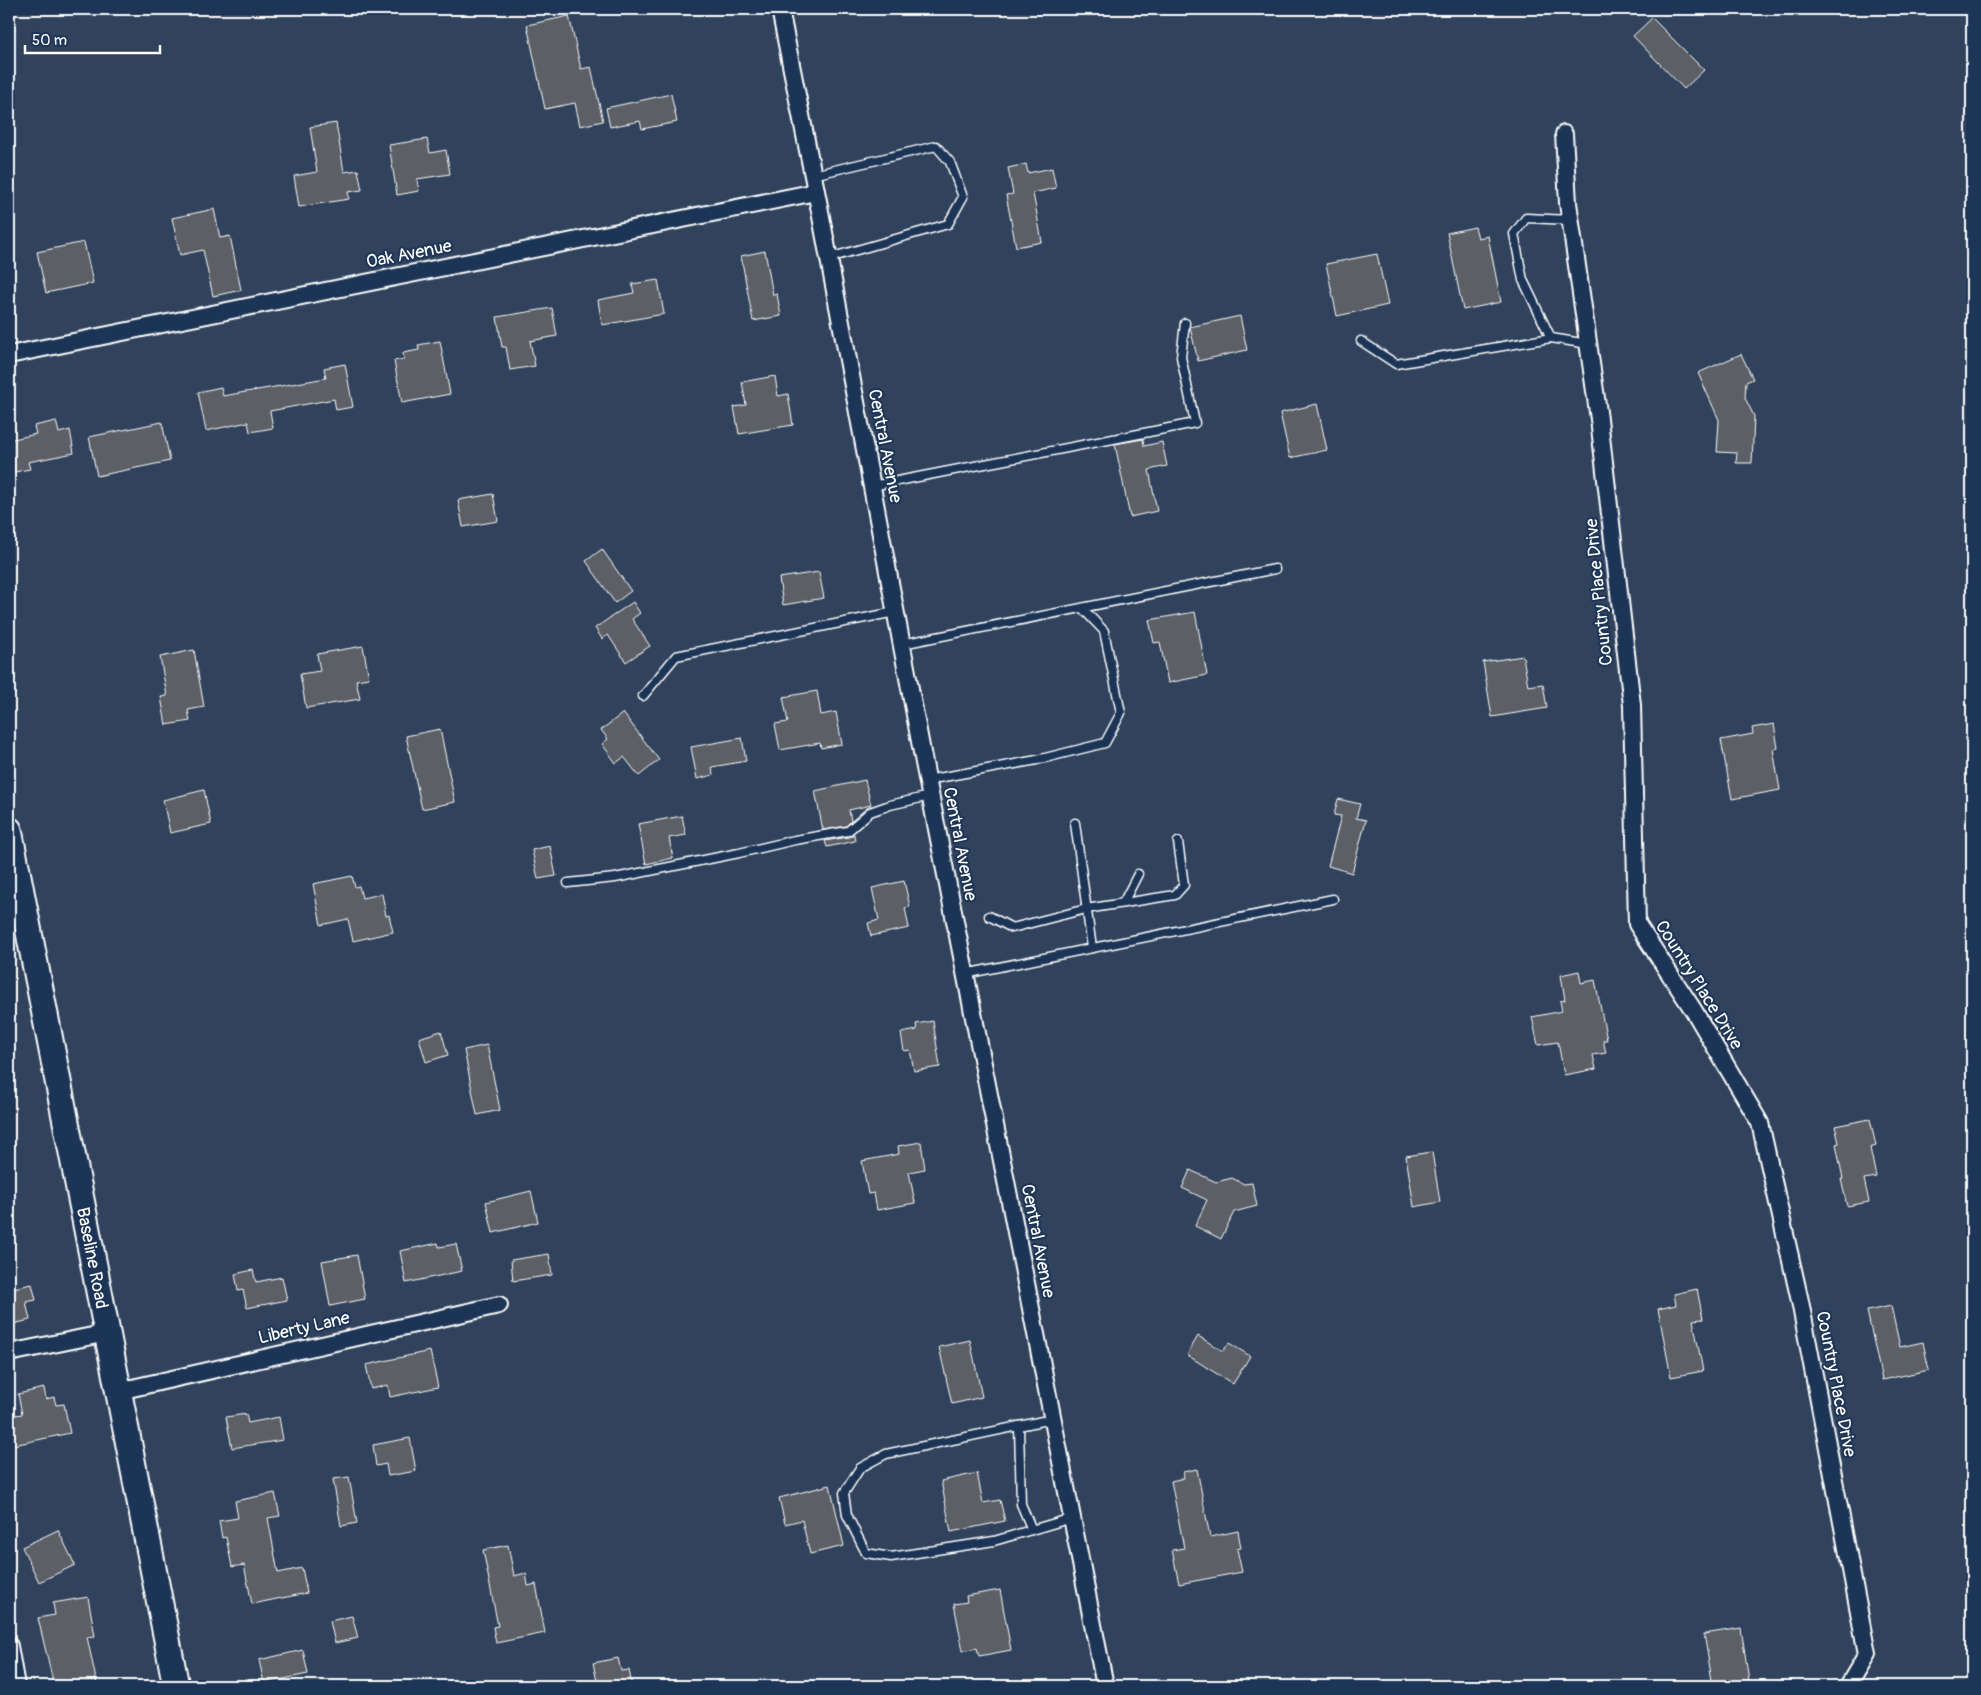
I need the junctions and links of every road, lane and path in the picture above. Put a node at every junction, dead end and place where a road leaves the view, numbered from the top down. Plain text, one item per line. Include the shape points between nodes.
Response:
1 (780, 9) edge
2 (1564, 134) dead end
3 (813, 175) junction
4 (816, 192) junction
5 (1570, 220) junction
6 (829, 258) junction
7 (1184, 323) dead end
8 (1551, 338) junction
9 (1361, 341) dead end
10 (1588, 344) junction
11 (9, 354) edge
12 (872, 486) junction
13 (1275, 569) dead end
14 (1082, 608) junction
15 (895, 612) junction
16 (902, 644) junction
17 (643, 696) dead end
18 (927, 780) junction
19 (930, 796) junction
20 (1074, 823) dead end
21 (9, 830) edge
22 (1178, 842) dead end
23 (1138, 874) dead end
24 (568, 883) dead end
25 (1332, 899) dead end
26 (1123, 904) junction
27 (1086, 909) junction
28 (989, 916) dead end
29 (1092, 948) junction
30 (965, 974) junction
31 (499, 1305) dead end
32 (108, 1334) junction
33 (9, 1353) edge
34 (119, 1391) junction
35 (1052, 1419) junction
36 (1020, 1426) junction
37 (1072, 1518) junction
38 (1032, 1530) junction
39 (9, 1646) edge
40 (16, 1686) edge
41 (176, 1686) edge
42 (1105, 1686) edge
43 (1848, 1686) edge

1 - 3 street, Central Avenue
2 - 5 street, Country Place Drive
3 - 4 street, Central Avenue
3 - 6 lane via 936,146 950,162 963,197 948,224
4 - 6 street, Central Avenue
4 - 11 street, Oak Avenue
5 - 8 lane via 1526,218 1514,234 1522,280
5 - 10 street, Country Place Drive
6 - 12 street, Central Avenue
7 - 12 lane via 1181,357 1195,423
8 - 9 lane via 1396,364
8 - 10 lane
10 - 43 street, Country Place Drive via 1600,419 1632,705 1637,924 1694,1011 1760,1123 1800,1301 1867,1654
12 - 15 street, Central Avenue
13 - 14 lane
14 - 16 lane
14 - 18 lane via 1104,631 1121,713 1105,743 1037,760
15 - 16 street, Central Avenue
15 - 17 lane via 676,656
16 - 18 street, Central Avenue
18 - 19 street, Central Avenue
19 - 24 lane via 870,812 848,831 615,878
19 - 30 street, Central Avenue
20 - 27 lane
21 - 32 main road, Baseline Road
22 - 26 lane via 1184,886 1175,895
23 - 26 lane
25 - 29 lane
26 - 27 lane
27 - 28 lane via 1012,928
27 - 29 lane
29 - 30 lane
30 - 35 street, Central Avenue
31 - 34 street, Liberty Lane
32 - 33 street
32 - 34 main road, Baseline Road
34 - 41 main road, Baseline Road
35 - 36 lane
35 - 37 street, Central Avenue
36 - 38 lane via 1021,1504
36 - 38 lane via 886,1454 860,1468 844,1493 847,1515 866,1553 891,1557 994,1541
37 - 38 lane
37 - 42 street, Central Avenue
39 - 40 street

